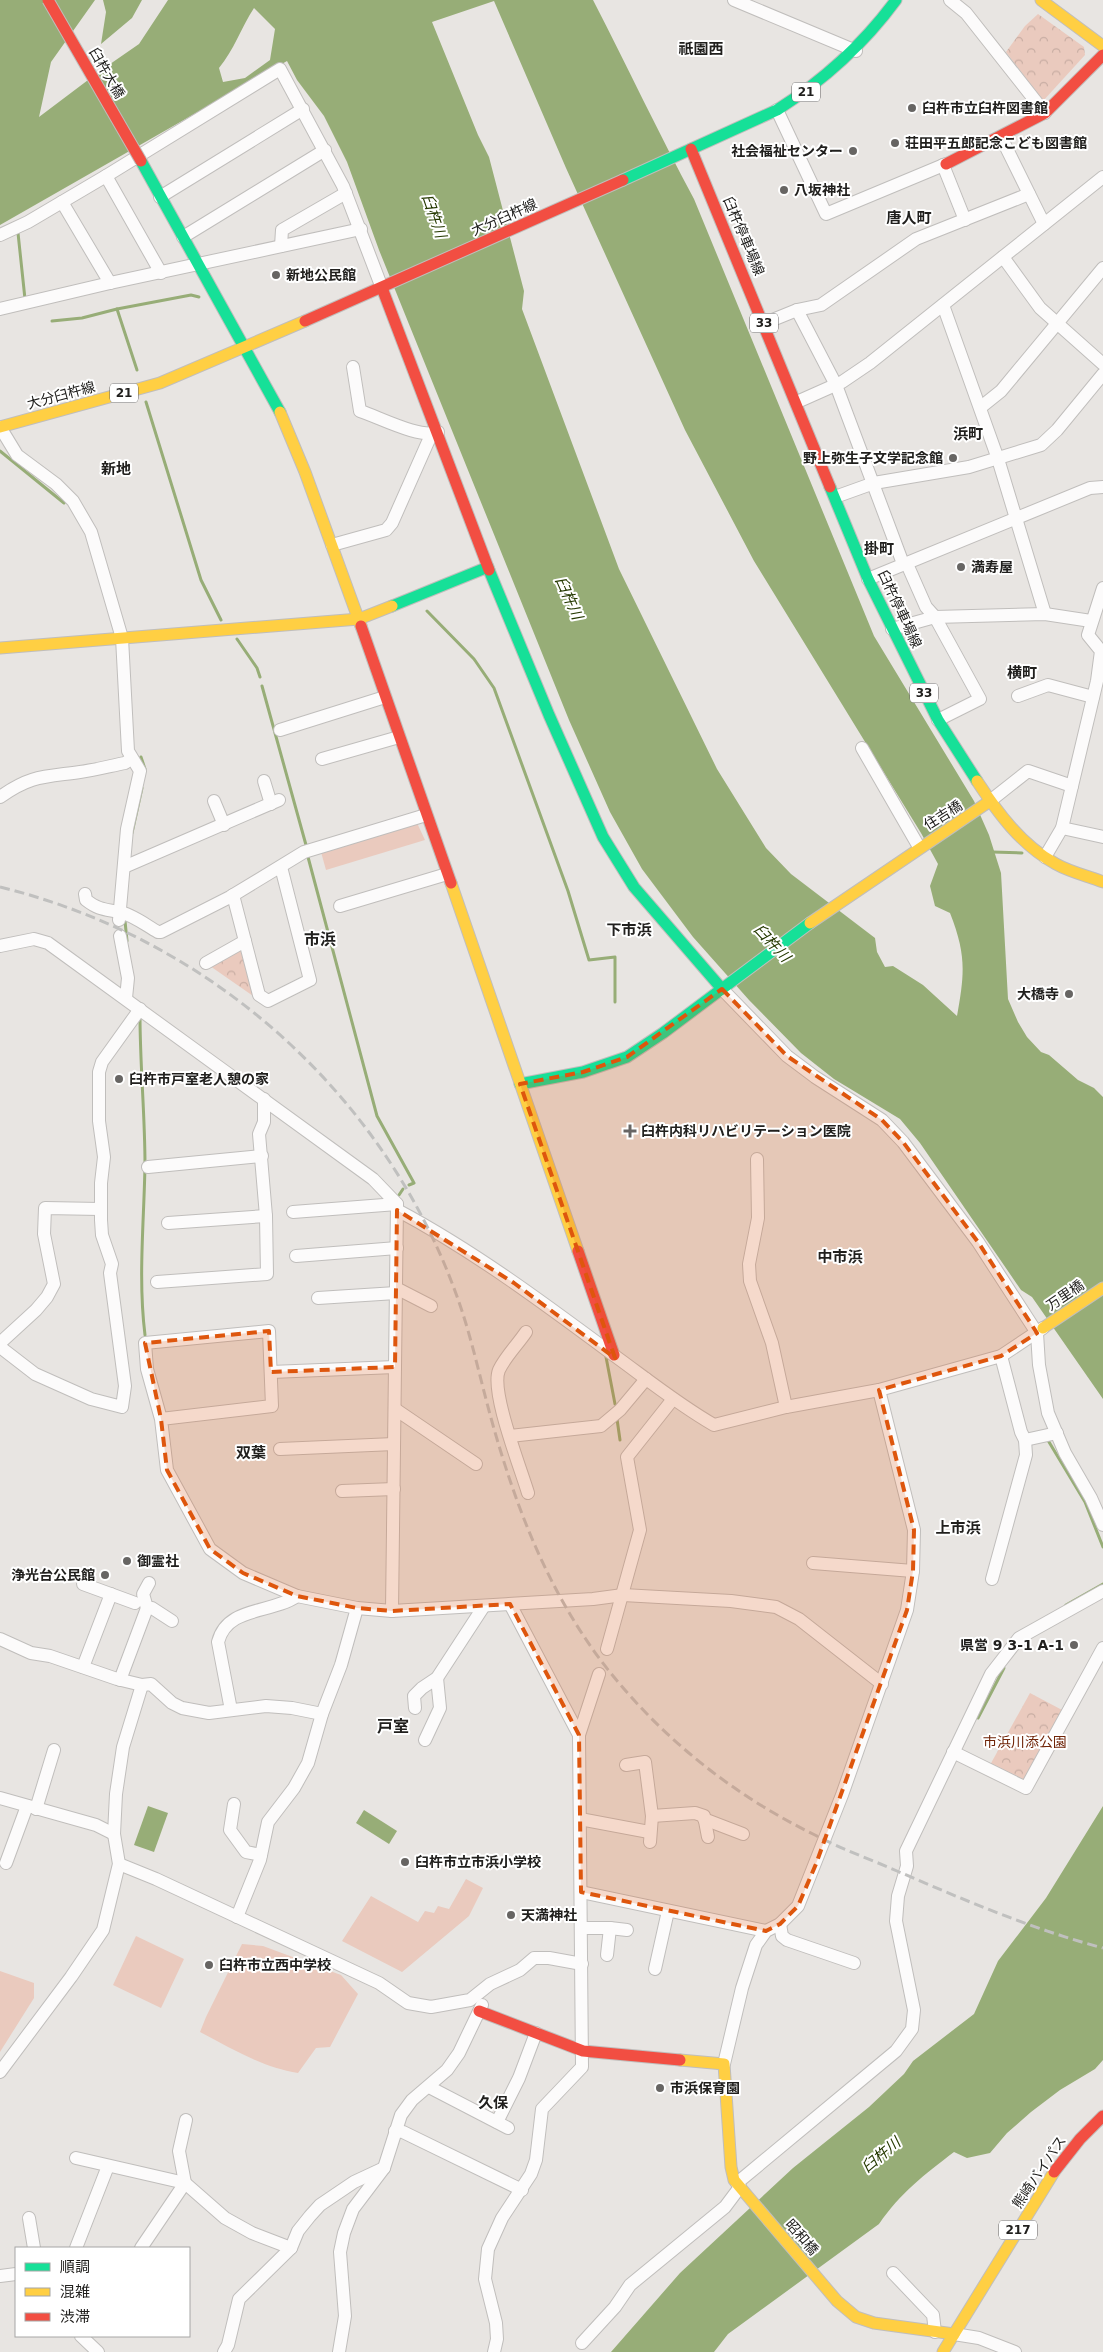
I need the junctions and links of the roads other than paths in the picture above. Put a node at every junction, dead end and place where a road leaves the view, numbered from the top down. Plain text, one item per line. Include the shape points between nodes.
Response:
1 (48, 0) edge
2 (734, 0) edge
3 (896, 0) edge
4 (950, 0) edge
5 (1041, 0) edge
6 (1103, 46) edge
7 (856, 51) junction
8 (1103, 55) edge
9 (303, 108) junction
10 (777, 110) junction
11 (1045, 113) junction
12 (1001, 137) junction
13 (325, 150) junction
14 (686, 152) junction
15 (945, 164) junction
16 (106, 176) junction
17 (1103, 177) edge
18 (346, 193) junction
19 (1029, 194) junction
20 (160, 197) junction
21 (62, 202) junction
22 (965, 220) junction
23 (1044, 224) junction
24 (361, 229) junction
25 (0, 235) edge
26 (183, 237) junction
27 (281, 246) junction
28 (1003, 257) junction
29 (198, 264) junction
30 (1103, 268) edge
31 (161, 273) junction
32 (110, 283) junction
33 (386, 287) junction
34 (943, 305) junction
35 (0, 309) edge
36 (797, 310) junction
37 (1058, 322) junction
38 (764, 324) junction
39 (244, 348) junction
40 (1103, 364) edge
41 (354, 367) dead end
42 (1103, 374) edge
43 (836, 385) junction
44 (796, 402) junction
45 (981, 407) junction
46 (0, 427) edge
47 (434, 433) junction
48 (998, 460) junction
49 (874, 483) junction
50 (1103, 487) edge
51 (835, 497) junction
52 (1016, 518) junction
53 (332, 545) junction
54 (907, 564) junction
55 (488, 567) junction
56 (868, 579) junction
57 (1103, 588) edge
58 (1045, 614) junction
59 (935, 617) junction
60 (359, 619) junction
61 (1091, 621) junction
62 (892, 629) junction
63 (122, 638) junction
64 (0, 648) edge
65 (1100, 681) edge
66 (1018, 696) dead end
67 (1093, 696) junction
68 (385, 697) junction
69 (938, 720) junction
70 (280, 730) dead end
71 (399, 737) junction
72 (862, 748) dead end
73 (132, 759) junction
74 (322, 759) dead end
75 (264, 781) dead end
76 (1072, 786) junction
77 (0, 798) edge
78 (214, 801) dead end
79 (990, 801) junction
80 (426, 814) junction
81 (224, 825) junction
82 (1062, 828) junction
83 (1103, 837) edge
84 (921, 846) junction
85 (1045, 857) junction
86 (128, 865) junction
87 (281, 867) junction
88 (447, 874) junction
89 (1103, 882) edge
90 (85, 894) dead end
91 (234, 895) junction
92 (340, 906) dead end
93 (120, 916) junction
94 (120, 936) dead end
95 (245, 941) junction
96 (0, 946) edge
97 (206, 963) dead end
98 (726, 986) junction
99 (126, 998) junction
100 (140, 1009) junction
101 (520, 1084) junction
102 (264, 1100) junction
103 (262, 1156) junction
104 (757, 1159) dead end
105 (148, 1167) dead end
106 (397, 1207) junction
107 (100, 1209) junction
108 (293, 1212) dead end
109 (266, 1216) junction
110 (168, 1223) dead end
111 (397, 1248) junction
112 (296, 1256) dead end
113 (157, 1282) dead end
114 (1103, 1288) edge
115 (396, 1290) junction
116 (318, 1298) dead end
117 (432, 1306) dead end
118 (1040, 1330) junction
119 (526, 1332) dead end
120 (0, 1342) edge
121 (0, 1347) edge
122 (614, 1355) junction
123 (1001, 1356) junction
124 (395, 1367) junction
125 (271, 1372) junction
126 (646, 1379) junction
127 (879, 1390) junction
128 (673, 1400) junction
129 (786, 1408) junction
130 (395, 1409) junction
131 (161, 1418) junction
132 (1057, 1433) junction
133 (510, 1436) junction
134 (1025, 1440) junction
135 (394, 1444) junction
136 (280, 1449) dead end
137 (476, 1464) dead end
138 (394, 1489) junction
139 (342, 1491) dead end
140 (528, 1493) dead end
141 (1103, 1525) edge
142 (813, 1563) dead end
143 (913, 1572) junction
144 (992, 1579) dead end
145 (149, 1583) dead end
146 (83, 1584) dead end
147 (1103, 1591) edge
148 (111, 1594) junction
149 (624, 1595) junction
150 (297, 1596) junction
151 (135, 1603) dead end
152 (510, 1604) junction
153 (484, 1606) junction
154 (147, 1608) junction
155 (357, 1608) junction
156 (392, 1611) junction
157 (172, 1621) dead end
158 (0, 1639) edge
159 (1103, 1648) edge
160 (607, 1649) dead end
161 (83, 1667) junction
162 (599, 1674) dead end
163 (437, 1678) junction
164 (120, 1680) junction
165 (882, 1684) junction
166 (142, 1685) junction
167 (415, 1708) dead end
168 (231, 1710) junction
169 (322, 1714) junction
170 (579, 1735) junction
171 (425, 1740) dead end
172 (54, 1750) dead end
173 (953, 1752) junction
174 (626, 1765) dead end
175 (0, 1798) edge
176 (234, 1804) dead end
177 (32, 1808) junction
178 (652, 1816) junction
179 (580, 1819) junction
180 (704, 1820) junction
181 (114, 1834) junction
182 (743, 1834) dead end
183 (708, 1837) dead end
184 (261, 1854) junction
185 (6, 1863) dead end
186 (119, 1864) junction
187 (581, 1892) junction
188 (668, 1911) junction
189 (237, 1917) junction
190 (780, 1924) junction
191 (581, 1928) junction
192 (610, 1928) junction
193 (627, 1930) dead end
194 (766, 1931) junction
195 (607, 1955) dead end
196 (854, 1963) dead end
197 (582, 1964) junction
198 (656, 1969) dead end
199 (490, 1984) junction
200 (479, 2011) junction
201 (536, 2033) junction
202 (583, 2051) junction
203 (724, 2064) junction
204 (0, 2072) edge
205 (428, 2087) junction
206 (1103, 2116) edge
207 (186, 2120) dead end
208 (395, 2131) junction
209 (76, 2158) dead end
210 (108, 2166) junction
211 (384, 2168) junction
212 (185, 2183) junction
213 (741, 2188) junction
214 (522, 2190) junction
215 (29, 2218) dead end
216 (34, 2247) edge
217 (76, 2247) edge
218 (142, 2247) edge
219 (291, 2248) junction
220 (893, 2273) dead end
221 (15, 2274) edge
222 (0, 2276) edge
223 (935, 2332) junction
224 (954, 2334) junction
225 (82, 2337) edge
226 (582, 2343) dead end
227 (98, 2352) edge
228 (224, 2352) edge
229 (339, 2352) edge
230 (494, 2352) edge
231 (943, 2352) edge
232 (1015, 2352) edge

1 - 20 main road, 臼杵大橋, bridge
2 - 7 street
3 - 7 main road, 大分臼杵線 / 21
4 - 11 street via 966,13
5 - 6 main road
7 - 10 main road, 大分臼杵線 / 21 via 821,82
8 - 11 main road
9 - 13 street
9 - 16 street via 280,69
9 - 20 street
10 - 14 main road, 大分臼杵線 / 21
10 - 15 street via 826,214
11 - 12 main road
12 - 15 main road
12 - 19 street
13 - 18 street
13 - 26 street
14 - 33 main road, 大分臼杵線 / 21
14 - 38 main road, 臼杵停車場線 / 33
15 - 22 street
16 - 21 street
16 - 31 street
17 - 23 street
18 - 24 street
18 - 27 street via 282,230
19 - 22 street
19 - 23 street
20 - 26 main road, 臼杵大橋
21 - 25 street
21 - 32 street
22 - 36 street via 909,242 822,305
23 - 28 street
24 - 27 street
24 - 33 street
26 - 29 main road, 臼杵大橋
27 - 29 street
28 - 34 street
28 - 37 street via 1037,304
29 - 31 street
29 - 39 main road, 臼杵大橋
30 - 37 street
31 - 32 street
32 - 35 street
33 - 39 main road, 大分臼杵線 / 21
33 - 47 main road
34 - 43 street via 870,363
34 - 45 street
36 - 38 street
36 - 43 street
37 - 40 street
37 - 45 street via 1001,391
38 - 44 main road, 臼杵停車場線 / 33
39 - 46 main road, 大分臼杵線 / 21 via 160,383
39 - 53 main road, 臼杵大橋 via 281,414
41 - 47 street via 360,411 410,430
42 - 48 street via 1041,445
43 - 44 street
43 - 49 street
44 - 51 main road, 臼杵停車場線 / 33
45 - 48 street
46 - 63 street via 17,455 66,492 78,508 91,532
47 - 53 street via 386,530
47 - 55 main road
48 - 49 street
48 - 52 street
49 - 51 street
49 - 54 street via 902,561
50 - 52 street via 1090,488
51 - 56 main road, 臼杵停車場線 / 33
52 - 54 street
52 - 58 street
53 - 60 main road, 臼杵大橋
54 - 56 street
54 - 59 street via 926,607
55 - 60 main road
55 - 98 main road via 603,838 634,887
56 - 62 main road, 臼杵停車場線 / 33
57 - 61 street
58 - 59 street
58 - 61 street
59 - 62 street
59 - 69 street via 980,699
60 - 63 main road
60 - 68 main road, 臼杵大橋
61 - 65 street via 1088,634 1100,651
62 - 69 main road, 臼杵停車場線 / 33
63 - 64 main road
63 - 73 street via 128,751
65 - 67 street
66 - 67 street via 1048,685
67 - 76 street
68 - 70 street
68 - 71 main road, 臼杵大橋
69 - 79 main road, 臼杵停車場線 / 33
71 - 74 street
71 - 80 main road, 臼杵大橋
72 - 84 street
73 - 77 street via 81,772 40,776 16,786
73 - 86 street via 140,771 127,829
75 - 81 street via 275,802
76 - 79 street via 1028,771
76 - 82 street
78 - 81 street
79 - 84 main road, 住吉橋
79 - 85 main road, 臼杵停車場線 / 33 via 1016,833
80 - 87 street via 304,852
80 - 88 main road, 臼杵大橋
81 - 86 street
82 - 83 street
82 - 85 street
84 - 98 main road, 住吉橋 via 833,904
85 - 89 main road, 臼杵停車場線 / 33
86 - 93 street
87 - 91 street
87 - 95 street via 310,980 268,1001 259,995
88 - 92 street
88 - 101 main road, 臼杵大橋
90 - 93 street via 86,900 95,907
91 - 93 street via 162,932
91 - 95 street
94 - 99 street via 128,978
95 - 97 street
96 - 99 street via 40,939
98 - 101 main road, 住吉橋 via 626,1057 583,1072
98 - 118 street via 786,1056 882,1120 904,1142
99 - 100 street
100 - 102 street
100 - 107 street via 102,1062 99,1072 99,1121 104,1157
101 - 122 main road, 臼杵大橋
102 - 103 street via 264,1122 259,1134
102 - 106 street via 373,1178
103 - 105 street
103 - 109 street
104 - 129 street via 758,1218 749,1264 750,1281 772,1343
106 - 108 street
106 - 111 street
106 - 122 street via 514,1283
107 - 120 street via 45,1208 44,1234 54,1284 42,1303
107 - 121 street via 102,1235 112,1264 110,1273 124,1369 122,1407 91,1399 35,1374
109 - 110 street
109 - 113 street via 267,1274
111 - 112 street
111 - 115 street
114 - 118 main road, 万里橋
115 - 116 street
115 - 117 street
115 - 124 street
118 - 123 street
118 - 132 street via 1039,1365 1048,1413
119 - 133 street via 499,1371 498,1385
122 - 126 street
123 - 127 street
123 - 134 street
124 - 125 street
124 - 130 street
125 - 131 street via 272,1406
125 - 131 street via 269,1331 145,1343 147,1369
126 - 128 street
126 - 133 street via 620,1410 601,1426
127 - 129 street
127 - 143 street via 914,1530
128 - 129 street via 714,1425
128 - 149 street via 627,1457 640,1530
130 - 135 street
130 - 137 street
131 - 150 street via 167,1470 210,1549 243,1573
132 - 134 street
132 - 141 street
133 - 140 street
134 - 144 street via 1026,1455
135 - 136 street
135 - 138 street
138 - 139 street
138 - 156 street
142 - 143 street
143 - 165 street via 907,1610
145 - 154 street via 143,1594
146 - 148 street
147 - 173 street via 1015,1642 992,1674
148 - 151 street
148 - 161 street
149 - 152 street
149 - 160 street
149 - 165 street via 776,1607 799,1619
150 - 155 street
150 - 168 street via 233,1619 220,1633 218,1642
152 - 153 street
152 - 170 street
153 - 156 street
153 - 163 street
154 - 157 street
154 - 164 street
155 - 156 street
155 - 169 street via 341,1665
158 - 161 street via 31,1653
159 - 173 street via 1026,1788
161 - 164 street
162 - 170 street
163 - 167 street via 414,1696
163 - 171 street via 440,1708
164 - 166 street
165 - 190 street via 798,1906
166 - 168 street via 151,1684 182,1708 209,1713
166 - 181 street via 123,1748
168 - 169 street via 266,1706
169 - 184 street via 308,1763 268,1822
170 - 179 street
172 - 177 street
173 - 213 street via 906,1851 907,1866 897,1903 898,1941 914,2010 912,2029 896,2051
174 - 178 street via 645,1762
175 - 177 street
176 - 184 street via 230,1830 246,1852
177 - 181 street via 96,1825
177 - 185 street
178 - 179 street via 650,1837
178 - 180 street via 694,1813 704,1816
179 - 187 street
180 - 182 street
180 - 183 street
181 - 186 street
184 - 189 street
186 - 189 street
186 - 204 street via 108,1917 96,1942
187 - 188 street
187 - 191 street
188 - 194 street
188 - 198 street
189 - 199 street via 379,1983 408,2003 419,2006 431,2008 470,2000
190 - 194 street
190 - 196 street via 782,1936 787,1940
191 - 192 street
191 - 197 street
192 - 193 street
192 - 195 street
194 - 203 street via 756,1945 742,1988
197 - 199 street via 534,1958 520,1970
197 - 202 street
199 - 200 street
200 - 201 main road
200 - 205 street via 459,2053 447,2070
201 - 202 main road
201 - 205 street via 502,2125
202 - 203 main road
202 - 214 street via 582,2067 542,2109 536,2160
203 - 213 main road via 731,2167
205 - 208 street via 409,2103
206 - 224 main road, 熊崎バイパス / 217 via 1056,2169
207 - 212 street via 179,2151
208 - 211 street
208 - 214 street
209 - 210 street
210 - 212 street
210 - 217 street
211 - 219 street via 354,2182 320,2205 298,2230
211 - 229 street via 353,2209 344,2233 340,2252 345,2316
212 - 218 street
212 - 219 street via 225,2218
213 - 223 main road, 昭和橋 via 837,2301 864,2321
213 - 226 street via 725,2207 630,2285
214 - 230 street via 494,2233 486,2258 485,2279 496,2323
215 - 216 street
219 - 228 street via 239,2299
220 - 223 street via 934,2315
221 - 222 street
223 - 224 main road, 昭和橋
224 - 231 main road, 熊崎バイパス / 217
224 - 232 street via 979,2338
225 - 227 street

